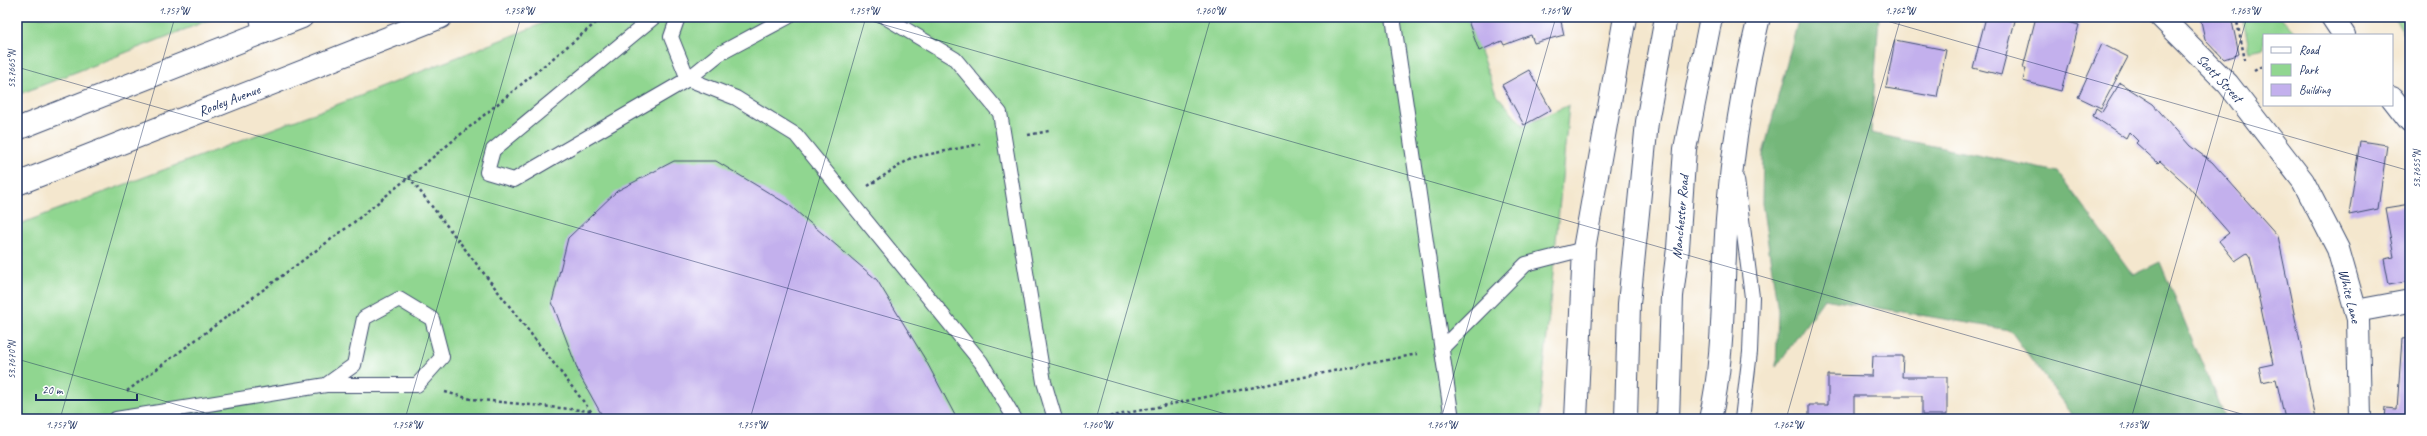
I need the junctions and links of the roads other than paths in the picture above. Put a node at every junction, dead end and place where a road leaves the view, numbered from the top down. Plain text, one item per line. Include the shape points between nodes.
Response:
1 (302, 17) edge
2 (441, 17) edge
3 (654, 17) edge
4 (678, 17) edge
5 (788, 17) edge
6 (885, 17) edge
7 (1392, 17) edge
8 (1625, 17) edge
9 (1666, 17) edge
10 (1711, 17) edge
11 (1759, 17) edge
12 (2161, 17) edge
13 (2332, 17) edge
14 (263, 25) edge
15 (2343, 34) edge
16 (688, 79) junction
17 (2393, 99) edge
18 (2410, 121) edge
19 (17, 129) edge
20 (1734, 152) junction
21 (2303, 181) joint
22 (17, 184) edge
23 (1584, 249) junction
24 (2410, 301) edge
25 (2356, 311) junction
26 (1442, 348) junction
27 (326, 385) junction
28 (116, 419) edge
29 (1015, 419) edge
30 (1055, 419) edge
31 (1452, 419) edge
32 (1576, 419) edge
33 (1626, 419) edge
34 (1668, 419) edge
35 (1710, 419) edge
36 (1742, 419) edge
37 (2360, 419) edge

1 - 14 main road
2 - 22 main road, Rooley Avenue
3 - 16 lane via 493,150 487,172 514,180
4 - 16 lane via 670,37
5 - 16 lane via 719,54
6 - 30 lane via 955,59 1000,113 1044,382
7 - 26 lane
8 - 23 main road
9 - 33 main road via 1647,122 1629,304
10 - 34 main road, Manchester Road via 1685,150 1672,296
11 - 20 main road
12 - 21 main road, Scott Street via 2228,84
13 - 15 main road
14 - 19 main road
16 - 29 lane via 736,98 796,135 981,362
17 - 18 main road
20 - 35 main road via 1727,219 1717,382
20 - 36 lane via 1752,297 1750,352
21 - 25 main road, White Lane via 2338,249
23 - 26 lane via 1526,264
23 - 32 main road
24 - 25 main road
25 - 37 main road, White Lane
26 - 31 lane
27 - 27 lane via 354,365 364,318 399,299 432,319 442,357 417,385
27 - 28 lane

